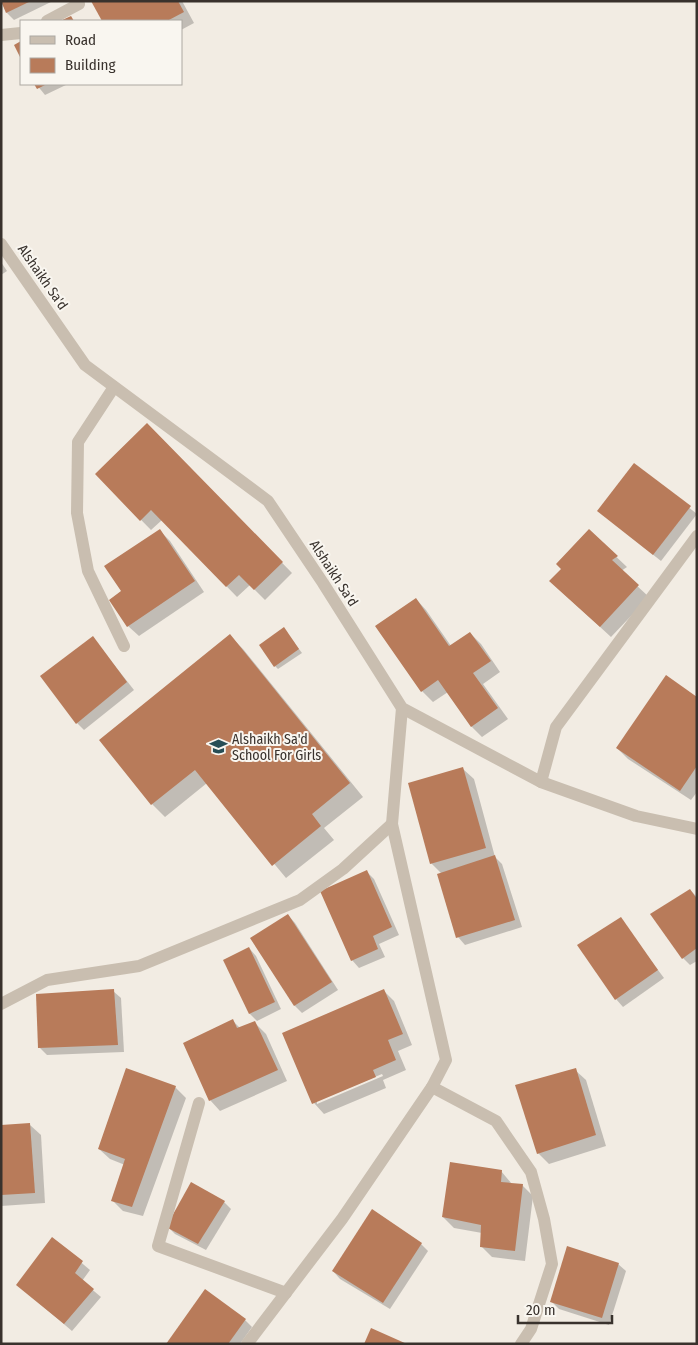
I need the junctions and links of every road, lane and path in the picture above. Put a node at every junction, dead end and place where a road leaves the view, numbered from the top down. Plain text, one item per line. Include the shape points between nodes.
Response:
1 (78, 1) edge
2 (49, 20) edge
3 (20, 33) edge
4 (1, 35) edge
5 (1, 244) edge
6 (114, 387) junction
7 (697, 536) edge
8 (124, 646) dead end
9 (402, 708) junction
10 (541, 782) junction
11 (392, 824) junction
12 (697, 829) edge
13 (1, 1004) edge
14 (432, 1087) junction
15 (199, 1103) dead end
16 (286, 1293) junction
17 (247, 1344) edge
18 (521, 1344) edge

1 - 2 street via 79,4
3 - 4 street
5 - 6 street, Alshaikh Sa'd via 86,365
6 - 8 street via 78,442 77,513 88,572
6 - 9 street, Alshaikh Sa'd via 268,501
7 - 10 street via 556,727
9 - 10 street, Alshaikh Sa'd
9 - 11 street
10 - 12 street, Alshaikh Sa'd via 636,816
11 - 13 street via 343,869 300,900 139,966 47,980
11 - 14 street via 446,1060
14 - 16 street via 342,1219
14 - 18 street via 496,1121 531,1172 552,1264 531,1329
15 - 16 street via 158,1246
16 - 17 street

